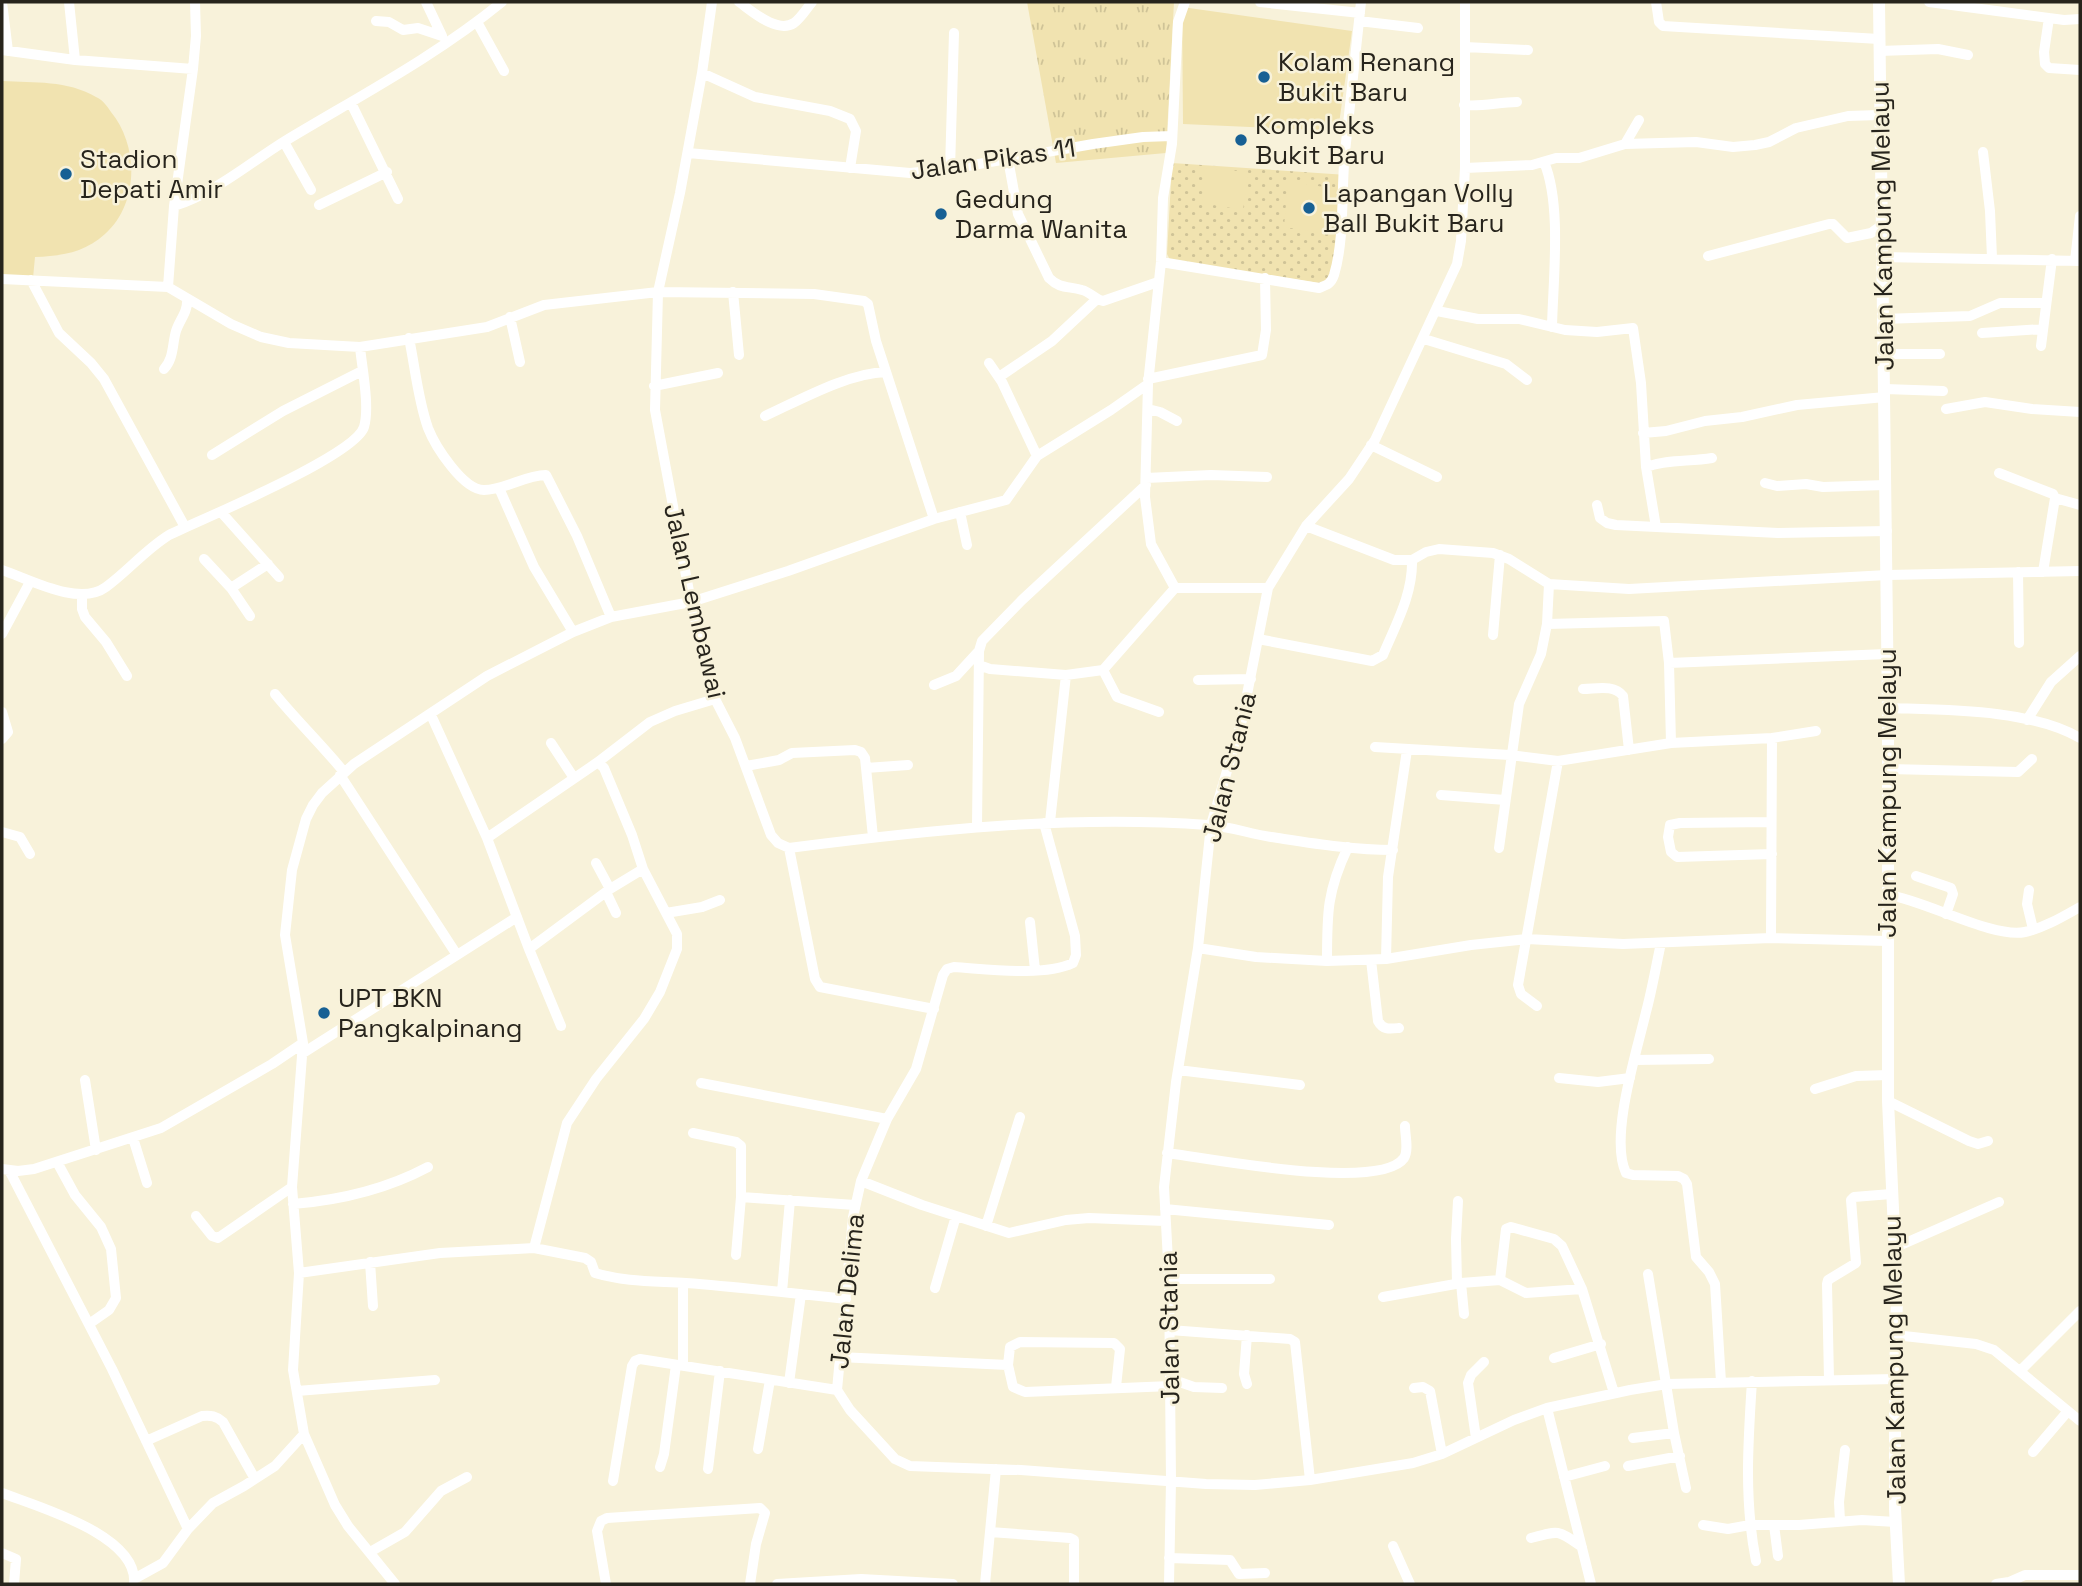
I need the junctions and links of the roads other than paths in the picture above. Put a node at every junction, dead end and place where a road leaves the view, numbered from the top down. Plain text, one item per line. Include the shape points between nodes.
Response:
1 (2, 2) edge
2 (69, 2) edge
3 (195, 2) edge
4 (425, 2) edge
5 (502, 2) edge
6 (712, 2) edge
7 (739, 2) edge
8 (813, 2) edge
9 (1185, 2) edge
10 (1261, 2) edge
11 (1465, 2) edge
12 (1656, 2) edge
13 (1879, 2) edge
14 (1929, 2) edge
15 (1360, 12) edge
16 (2049, 18) junction
17 (2080, 19) edge
18 (376, 21) dead end
19 (477, 22) junction
20 (1418, 28) dead end
21 (954, 33) dead end
22 (444, 39) junction
23 (1880, 45) junction
24 (1465, 47) junction
25 (1528, 50) dead end
26 (5, 51) edge
27 (1968, 55) dead end
28 (75, 60) junction
29 (193, 68) junction
30 (2080, 70) edge
31 (503, 71) dead end
32 (702, 73) junction
33 (1517, 102) dead end
34 (351, 103) junction
35 (1464, 105) junction
36 (1880, 115) junction
37 (1639, 120) dead end
38 (1172, 136) junction
39 (284, 142) junction
40 (1625, 144) junction
41 (1983, 152) dead end
42 (688, 153) junction
43 (1008, 159) junction
44 (1544, 162) junction
45 (850, 168) junction
46 (1465, 168) junction
47 (950, 169) junction
48 (387, 172) junction
49 (311, 190) dead end
50 (398, 199) dead end
51 (319, 205) dead end
52 (174, 206) junction
53 (2080, 216) edge
54 (1882, 230) junction
55 (1708, 256) dead end
56 (1882, 257) junction
57 (1992, 258) junction
58 (2052, 259) junction
59 (2078, 261) edge
60 (1161, 262) junction
61 (1265, 278) junction
62 (2, 279) edge
63 (31, 280) junction
64 (1158, 282) junction
65 (168, 287) junction
66 (657, 292) junction
67 (733, 292) junction
68 (187, 299) junction
69 (1097, 299) junction
70 (2046, 303) junction
71 (1437, 311) junction
72 (510, 317) junction
73 (1883, 318) junction
74 (1552, 327) junction
75 (2043, 329) junction
76 (1983, 333) dead end
77 (409, 338) junction
78 (1424, 339) junction
79 (2041, 346) dead end
80 (360, 347) junction
81 (1940, 354) dead end
82 (739, 355) dead end
83 (1884, 355) junction
84 (520, 362) dead end
85 (989, 363) dead end
86 (164, 369) dead end
87 (362, 371) junction
88 (886, 372) junction
89 (718, 373) dead end
90 (999, 377) junction
91 (1527, 380) dead end
92 (1148, 382) junction
93 (654, 386) junction
94 (1943, 391) dead end
95 (1885, 393) junction
96 (1148, 409) junction
97 (1946, 409) dead end
98 (2080, 412) edge
99 (765, 416) dead end
100 (1177, 421) dead end
101 (1643, 433) junction
102 (1371, 446) junction
103 (212, 455) dead end
104 (1037, 456) junction
105 (1712, 458) dead end
106 (1646, 467) junction
107 (1999, 473) dead end
108 (1267, 477) dead end
109 (1437, 477) dead end
110 (1146, 482) junction
111 (1765, 483) dead end
112 (1886, 485) junction
113 (499, 488) junction
114 (2055, 498) junction
115 (1597, 505) dead end
116 (2080, 505) edge
117 (221, 512) junction
118 (960, 512) junction
119 (934, 519) junction
120 (1306, 526) junction
121 (185, 527) junction
122 (1656, 527) junction
123 (1887, 531) junction
124 (967, 545) dead end
125 (1500, 555) junction
126 (204, 559) dead end
127 (1412, 560) junction
128 (268, 564) junction
129 (2, 570) edge
130 (2080, 571) edge
131 (2018, 572) junction
132 (2043, 572) junction
133 (1887, 575) junction
134 (279, 577) dead end
135 (30, 582) junction
136 (1549, 584) junction
137 (231, 588) junction
138 (1175, 588) junction
139 (1268, 588) junction
140 (82, 594) junction
141 (691, 601) junction
142 (250, 616) dead end
143 (611, 617) junction
144 (1547, 624) junction
145 (573, 632) junction
146 (2, 634) edge
147 (1493, 635) dead end
148 (1258, 639) junction
149 (2019, 643) dead end
150 (979, 650) junction
151 (1886, 654) junction
152 (2080, 656) edge
153 (1669, 663) junction
154 (979, 665) junction
155 (1103, 670) junction
156 (1066, 675) junction
157 (127, 676) dead end
158 (1251, 679) junction
159 (1198, 680) dead end
160 (934, 684) dead end
161 (1583, 690) dead end
162 (275, 694) dead end
163 (715, 699) junction
164 (1888, 708) junction
165 (2, 712) edge
166 (1159, 712) dead end
167 (431, 715) junction
168 (2027, 720) junction
169 (1816, 731) dead end
170 (1772, 738) junction
171 (2080, 738) edge
172 (2, 739) edge
173 (551, 743) dead end
174 (1671, 743) junction
175 (1375, 747) dead end
176 (1407, 750) junction
177 (1629, 750) junction
178 (1510, 755) junction
179 (2032, 759) dead end
180 (1558, 761) junction
181 (598, 762) junction
182 (908, 765) dead end
183 (746, 766) junction
184 (866, 768) junction
185 (1888, 769) junction
186 (342, 774) junction
187 (574, 778) junction
188 (1441, 795) dead end
189 (1506, 800) junction
190 (1047, 822) junction
191 (1771, 822) junction
192 (1211, 825) junction
193 (977, 827) junction
194 (2, 832) edge
195 (873, 837) junction
196 (487, 838) junction
197 (1349, 847) junction
198 (789, 848) junction
199 (1499, 848) dead end
200 (1393, 850) junction
201 (30, 854) dead end
202 (1772, 854) junction
203 (596, 863) dead end
204 (643, 869) junction
205 (1916, 876) dead end
206 (2029, 890) dead end
207 (608, 891) junction
208 (1888, 895) junction
209 (720, 900) dead end
210 (2080, 907) edge
211 (616, 912) dead end
212 (666, 913) junction
213 (1946, 914) junction
214 (517, 916) junction
215 (1030, 922) dead end
216 (2033, 929) junction
217 (1771, 938) junction
218 (1527, 939) junction
219 (1887, 941) junction
220 (1661, 943) junction
221 (1198, 948) junction
222 (528, 950) junction
223 (457, 955) junction
224 (1386, 959) junction
225 (1371, 960) junction
226 (1326, 961) junction
227 (1035, 970) junction
228 (1537, 1006) dead end
229 (934, 1009) junction
230 (561, 1026) dead end
231 (1399, 1028) dead end
232 (303, 1048) junction
233 (1709, 1059) dead end
234 (1634, 1060) junction
235 (1178, 1070) junction
236 (1889, 1075) junction
237 (1559, 1078) dead end
238 (1630, 1078) junction
239 (85, 1080) dead end
240 (701, 1083) dead end
241 (1300, 1085) dead end
242 (1815, 1089) dead end
243 (1888, 1101) junction
244 (1020, 1117) dead end
245 (887, 1119) junction
246 (1405, 1126) dead end
247 (693, 1133) dead end
248 (133, 1138) junction
249 (1988, 1141) dead end
250 (96, 1150) junction
251 (1167, 1153) junction
252 (57, 1162) junction
253 (428, 1167) dead end
254 (5, 1170) edge
255 (861, 1181) junction
256 (147, 1183) dead end
257 (292, 1187) junction
258 (1891, 1194) junction
259 (741, 1197) junction
260 (790, 1200) junction
261 (1458, 1201) dead end
262 (1998, 1202) dead end
263 (293, 1204) junction
264 (855, 1205) junction
265 (1165, 1209) junction
266 (196, 1216) dead end
267 (956, 1216) junction
268 (1165, 1221) junction
269 (1329, 1225) dead end
270 (986, 1226) junction
271 (534, 1248) junction
272 (1894, 1248) junction
273 (736, 1255) dead end
274 (370, 1262) junction
275 (299, 1273) junction
276 (1648, 1274) dead end
277 (1169, 1279) junction
278 (1270, 1279) dead end
279 (1500, 1280) junction
280 (683, 1283) junction
281 (1459, 1283) junction
282 (935, 1288) dead end
283 (1582, 1289) junction
284 (782, 1292) junction
285 (801, 1294) junction
286 (1383, 1297) dead end
287 (846, 1299) junction
288 (373, 1306) dead end
289 (2080, 1311) edge
290 (1464, 1314) dead end
291 (89, 1324) junction
292 (1170, 1330) junction
293 (1247, 1335) junction
294 (1895, 1335) junction
295 (1601, 1344) junction
296 (839, 1357) junction
297 (1554, 1358) dead end
298 (1484, 1362) dead end
299 (680, 1365) junction
300 (1008, 1366) junction
301 (720, 1371) junction
302 (2020, 1371) junction
303 (1895, 1379) junction
304 (435, 1380) dead end
305 (770, 1380) junction
306 (1752, 1381) junction
307 (1829, 1381) junction
308 (1171, 1382) junction
309 (1721, 1382) junction
310 (789, 1383) junction
311 (1247, 1384) dead end
312 (1667, 1384) junction
313 (1116, 1387) junction
314 (1222, 1388) dead end
315 (1414, 1388) dead end
316 (837, 1390) junction
317 (297, 1391) junction
318 (1614, 1393) junction
319 (1547, 1408) junction
320 (2068, 1411) junction
321 (2080, 1421) edge
322 (1674, 1433) junction
323 (304, 1434) junction
324 (1476, 1438) junction
325 (1633, 1438) dead end
326 (146, 1441) junction
327 (758, 1450) dead end
328 (1845, 1450) dead end
329 (2033, 1452) dead end
330 (1442, 1454) junction
331 (1680, 1456) junction
332 (1605, 1466) dead end
333 (1628, 1466) dead end
334 (660, 1467) dead end
335 (708, 1469) dead end
336 (996, 1469) junction
337 (1564, 1476) junction
338 (467, 1477) dead end
339 (255, 1479) junction
340 (1310, 1480) junction
341 (613, 1481) dead end
342 (1171, 1481) junction
343 (1686, 1488) dead end
344 (2, 1493) edge
345 (1840, 1521) junction
346 (1896, 1522) junction
347 (1703, 1525) dead end
348 (1749, 1525) junction
349 (1774, 1525) junction
350 (188, 1529) junction
351 (990, 1532) junction
352 (1531, 1538) dead end
353 (1394, 1546) dead end
354 (1582, 1548) junction
355 (370, 1552) junction
356 (2, 1553) edge
357 (1778, 1556) dead end
358 (1169, 1558) junction
359 (1756, 1561) dead end
360 (1265, 1573) dead end
361 (2080, 1575) edge
362 (134, 1582) edge
363 (861, 1582) edge
364 (14, 1584) edge
365 (395, 1584) edge
366 (606, 1584) edge
367 (750, 1584) edge
368 (777, 1584) edge
369 (785, 1584) edge
370 (947, 1584) edge
371 (953, 1584) edge
372 (985, 1584) edge
373 (1074, 1584) edge
374 (1169, 1584) edge
375 (1410, 1584) edge
376 (1591, 1584) edge
377 (1899, 1584) edge
378 (1996, 1584) edge

1 - 26 street
2 - 28 street
3 - 29 street
4 - 22 street
5 - 19 street
6 - 32 street, Jalan Lembawai
7 - 8 street via 785,26 794,23
9 - 38 street via 1178,22
10 - 15 street
11 - 24 street, Jalan Stania
12 - 23 street via 1662,26
13 - 23 main road, Jalan Kampung Melayu
14 - 16 street
15 - 20 street
15 - 61 street via 1334,278 1319,288
16 - 17 street
16 - 30 street via 2045,64
18 - 22 street via 403,30 418,28
19 - 22 street
19 - 31 street
21 - 47 street
22 - 34 street
23 - 27 street
23 - 36 main road, Jalan Kampung Melayu
24 - 25 street
24 - 35 street, Jalan Stania
26 - 28 street
28 - 29 street
29 - 52 street
32 - 42 street, Jalan Lembawai
32 - 45 street via 755,97 850,119 856,131
33 - 35 street
34 - 39 street
34 - 48 street
35 - 46 street, Jalan Stania
36 - 40 street via 1848,116 1796,128 1755,145
36 - 54 main road, Jalan Kampung Melayu
37 - 40 street
38 - 43 street, Jalan Pikas 11
38 - 60 street via 1163,198
39 - 49 street
39 - 52 street via 199,197
40 - 44 street via 1594,155
41 - 57 street
42 - 45 street, Jalan Pikas 11
42 - 66 street, Jalan Lembawai
43 - 47 street, Jalan Pikas 11
43 - 69 street via 1018,214 1049,278 1056,285 1084,290
44 - 46 street
44 - 74 street via 1554,202
45 - 47 street, Jalan Pikas 11 via 910,173
46 - 71 street, Jalan Stania via 1457,264
48 - 50 street
48 - 51 street
52 - 65 street
53 - 59 street
54 - 55 street via 1847,238 1829,224
54 - 56 main road, Jalan Kampung Melayu
56 - 57 street
56 - 73 main road, Jalan Kampung Melayu
57 - 58 street
58 - 59 street
58 - 70 street
60 - 61 street
60 - 64 street
61 - 92 street via 1262,355
62 - 63 street
63 - 65 street
63 - 121 street via 59,334 103,379
64 - 69 street via 1103,301
64 - 92 street
65 - 68 street
66 - 67 street
66 - 72 street via 544,305
66 - 93 street, Jalan Lembawai
67 - 82 street
67 - 88 street via 814,294 864,301
68 - 80 street via 261,337
68 - 86 street
69 - 90 street via 1052,341
70 - 73 street via 2000,303 1970,316
70 - 75 street
71 - 74 street
71 - 78 street, Jalan Stania
72 - 77 street via 487,327
72 - 84 street
73 - 83 main road, Jalan Kampung Melayu
74 - 101 street via 1597,332 1633,328
75 - 76 street
75 - 79 street
77 - 80 street
77 - 113 street via 426,420 436,443 464,482 485,490
78 - 91 street via 1506,364
78 - 102 street, Jalan Stania
80 - 87 street
81 - 83 street
83 - 95 main road, Jalan Kampung Melayu
85 - 90 street
87 - 103 street via 283,411
87 - 117 street via 365,408 360,435 306,470
88 - 99 street via 838,384
88 - 119 street
89 - 93 street
90 - 104 street
92 - 96 street
92 - 104 street
93 - 141 street, Jalan Lembawai via 658,431
94 - 95 street
95 - 101 street
95 - 112 main road, Jalan Kampung Melayu
96 - 100 street
96 - 110 street
97 - 98 street via 1985,402
101 - 106 street
102 - 109 street
102 - 120 street, Jalan Stania via 1349,479
104 - 118 street via 1006,500
105 - 106 street
106 - 122 street
107 - 114 street
108 - 110 street via 1212,475
110 - 138 street via 1151,544
110 - 150 street via 1022,600 982,641
111 - 112 street
112 - 123 main road, Jalan Kampung Melayu
113 - 143 street via 546,474
113 - 145 street via 534,567
114 - 116 street
114 - 132 street
115 - 122 street via 1607,523
117 - 121 street
117 - 128 street
118 - 119 street
118 - 124 street
119 - 141 street
120 - 127 street via 1379,556
120 - 139 street, Jalan Stania
121 - 140 street via 148,548 106,587
122 - 123 street via 1778,533
123 - 133 main road, Jalan Kampung Melayu
125 - 127 street via 1439,549
125 - 136 street
125 - 147 street
126 - 137 street
127 - 148 street via 1406,602 1379,659
128 - 134 street
128 - 137 street
129 - 135 street
130 - 132 street
131 - 132 street
131 - 133 street
131 - 149 street
133 - 136 street via 1629,589
133 - 151 main road, Jalan Kampung Melayu
135 - 140 street
135 - 146 street
136 - 144 street
137 - 142 street
138 - 139 street
138 - 155 street
139 - 148 street, Jalan Stania
140 - 157 street via 85,617
141 - 143 street
141 - 163 street, Jalan Lembawai
143 - 145 street
144 - 153 street via 1663,621
144 - 178 street via 1541,654 1519,704
145 - 167 street via 487,676
148 - 158 street, Jalan Stania
150 - 154 street
150 - 160 street via 956,676
151 - 153 street
151 - 164 main road, Jalan Kampung Melayu
152 - 168 street via 2051,682
153 - 174 street
154 - 156 street
154 - 193 street
155 - 156 street
155 - 166 street via 1117,697
156 - 190 street
158 - 159 street
158 - 192 street, Jalan Stania
161 - 177 street via 1620,691
162 - 186 street via 324,746
163 - 181 street via 650,722
163 - 183 street, Jalan Lembawai
164 - 168 street
164 - 185 main road, Jalan Kampung Melayu
165 - 172 street via 8,732
167 - 186 street
167 - 196 street
168 - 171 street
169 - 170 street
170 - 174 street
170 - 191 street
173 - 187 street
174 - 177 street
175 - 176 street
176 - 178 street
176 - 200 street
177 - 180 street
178 - 180 street
178 - 189 street
179 - 185 street via 2018,772
180 - 218 street
181 - 187 street
181 - 204 street
182 - 184 street
183 - 184 street via 798,752 855,750 865,758
183 - 198 street, Jalan Lembawai via 771,835
184 - 195 street
185 - 208 main road, Jalan Kampung Melayu
186 - 223 street
186 - 232 street via 322,793 306,819 292,870 285,934
187 - 196 street
188 - 189 street
189 - 199 street
190 - 192 street
190 - 193 street
190 - 227 street via 1076,955 1066,966
191 - 202 street
191 - 202 street via 1681,823 1670,825 1668,836 1671,852 1677,857
192 - 197 street
192 - 221 street, Jalan Stania
193 - 195 street
194 - 201 street via 20,837
195 - 198 street
196 - 214 street
197 - 200 street
197 - 226 street via 1330,891
198 - 229 street via 820,987
200 - 224 street
202 - 217 street
203 - 207 street
204 - 207 street
204 - 212 street
205 - 213 street via 1951,888
206 - 216 street via 2026,904
207 - 211 street
207 - 222 street
208 - 213 street
208 - 219 main road, Jalan Kampung Melayu
209 - 212 street
210 - 216 street
212 - 271 street via 677,934 672,965 644,1019 567,1123
213 - 216 street via 2000,930 2024,933
214 - 222 street
214 - 223 street
215 - 227 street
217 - 219 street
217 - 220 street
218 - 220 street
218 - 224 street
218 - 228 street via 1518,989
219 - 236 main road, Jalan Kampung Melayu
220 - 234 street
221 - 226 street
221 - 235 street, Jalan Stania
222 - 230 street
223 - 232 street
224 - 225 street
225 - 226 street
225 - 231 street via 1378,1021 1388,1030
227 - 229 street via 947,969
229 - 245 street via 916,1069
232 - 248 street via 179,1119
232 - 257 street
233 - 234 street
234 - 238 street
235 - 241 street
235 - 251 street, Jalan Stania
236 - 242 street via 1856,1076
236 - 243 main road, Jalan Kampung Melayu
237 - 238 street via 1598,1082
238 - 309 street via 1621,1128 1623,1166 1633,1175 1678,1176 1687,1184 1696,1257 1715,1284
239 - 250 street
240 - 245 street
243 - 249 street via 1969,1142
243 - 258 main road, Jalan Kampung Melayu
244 - 270 street
245 - 255 street
246 - 251 street via 1403,1160 1364,1173 1324,1174
247 - 259 street via 741,1146
248 - 250 street
248 - 256 street
250 - 252 street
251 - 265 street, Jalan Stania
252 - 254 street via 25,1171
252 - 291 street via 111,1249 116,1298 109,1310
253 - 263 street via 355,1196
254 - 291 street
255 - 264 street, Jalan Delima
255 - 267 street, Jalan Delima
257 - 263 street
257 - 266 street via 218,1238
258 - 272 main road, Jalan Kampung Melayu
258 - 307 street via 1851,1200 1856,1263 1827,1284
259 - 260 street
259 - 273 street
260 - 264 street
260 - 284 street
261 - 281 street
262 - 272 street
263 - 275 street
264 - 287 street, Jalan Delima
265 - 268 street, Jalan Stania
265 - 269 street
267 - 270 street, Jalan Delima
267 - 282 street
268 - 270 street, Jalan Delima via 1088,1218 1009,1233
268 - 277 street, Jalan Stania
271 - 274 street
271 - 280 street via 585,1258 595,1273 610,1277
272 - 294 main road, Jalan Kampung Melayu
274 - 275 street
274 - 288 street
275 - 317 street via 293,1353
276 - 312 street
277 - 278 street
277 - 292 street, Jalan Stania
279 - 281 street
279 - 283 street via 1526,1293
279 - 283 street via 1506,1229 1511,1227 1559,1242
280 - 284 street
280 - 299 street
281 - 286 street
281 - 290 street
283 - 295 street
284 - 285 street
285 - 287 street
285 - 310 street
287 - 296 street, Jalan Delima
289 - 302 street
291 - 326 street
292 - 293 street
292 - 308 street, Jalan Stania
293 - 311 street
293 - 340 street via 1295,1342
294 - 302 street via 1976,1344 1994,1350
294 - 303 main road, Jalan Kampung Melayu
295 - 297 street
295 - 318 street
296 - 300 street
296 - 316 street, Jalan Delima
298 - 324 street via 1468,1383
299 - 301 street
299 - 334 street
299 - 341 street via 640,1359 632,1366
300 - 313 street via 1013,1387 1025,1392
300 - 313 street via 1010,1347 1020,1342 1114,1343 1120,1349
301 - 305 street
301 - 335 street
302 - 320 street
303 - 307 street, Jalan Delima
303 - 346 main road, Jalan Kampung Melayu
304 - 317 street
305 - 310 street
305 - 327 street
306 - 307 street, Jalan Delima
306 - 309 street, Jalan Delima
306 - 348 street via 1747,1452
308 - 313 street
308 - 314 street
308 - 342 street, Jalan Stania
309 - 312 street, Jalan Delima
310 - 316 street
312 - 318 street, Jalan Delima
312 - 322 street
315 - 330 street via 1426,1388 1432,1395
316 - 336 street, Jalan Delima via 895,1460 910,1466
317 - 323 street
318 - 319 street, Jalan Delima
319 - 324 street, Jalan Delima
319 - 337 street
320 - 321 street
320 - 329 street
322 - 325 street
322 - 331 street
323 - 339 street via 275,1466
323 - 355 street via 335,1505
324 - 330 street, Jalan Delima
326 - 339 street via 202,1416 218,1417
326 - 350 street
328 - 345 street
330 - 340 street, Jalan Delima
331 - 333 street
331 - 343 street
332 - 337 street
336 - 342 street, Jalan Delima
336 - 351 street
337 - 354 street
338 - 355 street via 441,1491 405,1532
339 - 350 street via 213,1503
340 - 342 street, Jalan Delima via 1255,1485
342 - 358 street, Jalan Stania
344 - 362 street via 100,1535 124,1553
345 - 346 street
345 - 349 street
346 - 377 main road, Jalan Kampung Melayu
347 - 348 street via 1728,1529
348 - 349 street
348 - 359 street
349 - 357 street
350 - 362 street via 163,1563
351 - 372 street
351 - 373 street via 1074,1540
352 - 354 street via 1555,1531
353 - 375 street
354 - 376 street
355 - 365 street
356 - 364 street via 16,1559
358 - 360 street via 1230,1560 1239,1574
358 - 374 street, Jalan Stania
361 - 378 street via 2025,1576
363 - 369 street
363 - 370 street
366 - 367 street via 597,1531 607,1518 760,1508 765,1518
368 - 369 street
370 - 371 street

